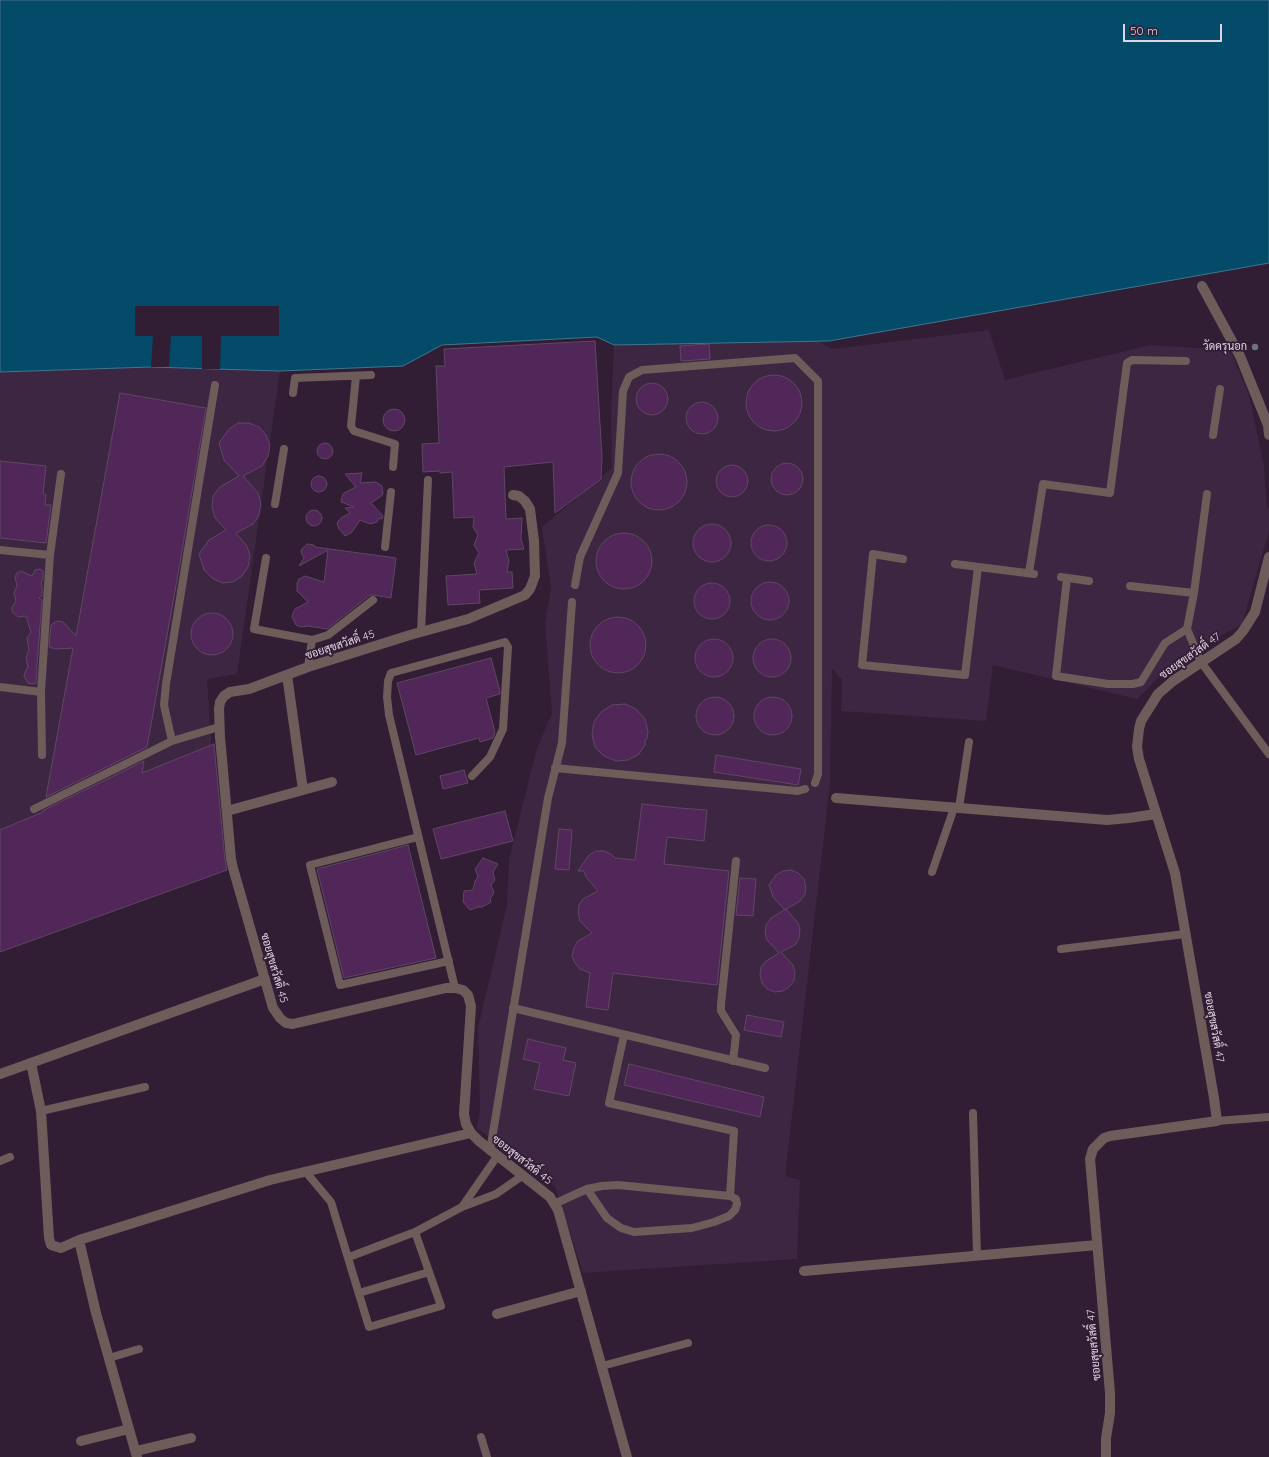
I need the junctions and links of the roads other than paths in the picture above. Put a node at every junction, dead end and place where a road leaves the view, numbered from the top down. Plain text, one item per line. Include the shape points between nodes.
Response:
1 (1202, 286) dead end
2 (1186, 361) dead end
3 (371, 375) dead end
4 (356, 376) junction
5 (215, 385) dead end
6 (1220, 389) dead end
7 (293, 393) dead end
8 (1269, 428) edge
9 (1214, 435) dead end
10 (284, 449) dead end
11 (393, 467) dead end
12 (61, 474) dead end
13 (428, 480) dead end
14 (391, 492) dead end
15 (1207, 494) dead end
16 (513, 495) dead end
17 (275, 504) dead end
18 (385, 547) dead end
19 (0, 550) edge
20 (50, 555) junction
21 (1269, 557) edge
22 (266, 558) dead end
23 (903, 559) dead end
24 (955, 564) dead end
25 (978, 567) junction
26 (1089, 581) dead end
27 (575, 585) dead end
28 (1130, 586) dead end
29 (1194, 593) junction
30 (373, 600) dead end
31 (572, 602) dead end
32 (1187, 629) junction
33 (421, 632) junction
34 (312, 640) junction
35 (1201, 662) junction
36 (308, 667) junction
37 (287, 675) junction
38 (0, 687) edge
39 (41, 692) junction
40 (219, 727) junction
41 (172, 741) junction
42 (969, 742) dead end
43 (42, 754) dead end
44 (1269, 754) edge
45 (555, 768) junction
46 (472, 776) dead end
47 (332, 782) dead end
48 (815, 783) dead end
49 (805, 789) dead end
50 (303, 790) junction
51 (836, 798) dead end
52 (957, 808) junction
53 (34, 809) dead end
54 (226, 811) junction
55 (1156, 814) junction
56 (418, 837) junction
57 (736, 861) dead end
58 (932, 872) dead end
59 (1185, 934) junction
60 (1061, 949) dead end
61 (449, 961) junction
62 (265, 979) junction
63 (455, 988) junction
64 (513, 1008) junction
65 (624, 1035) junction
66 (733, 1061) junction
67 (32, 1063) junction
68 (764, 1068) dead end
69 (0, 1074) edge
70 (145, 1087) dead end
71 (41, 1111) junction
72 (973, 1113) dead end
73 (1269, 1117) edge
74 (1217, 1121) junction
75 (471, 1134) junction
76 (494, 1153) junction
77 (10, 1157) dead end
78 (0, 1161) edge
79 (305, 1171) junction
80 (522, 1176) junction
81 (587, 1189) junction
82 (730, 1196) junction
83 (554, 1204) junction
84 (462, 1207) junction
85 (415, 1232) junction
86 (79, 1240) junction
87 (1097, 1245) junction
88 (977, 1256) junction
89 (349, 1257) junction
90 (804, 1271) dead end
91 (429, 1272) junction
92 (580, 1291) junction
93 (359, 1293) junction
94 (497, 1314) dead end
95 (688, 1343) dead end
96 (139, 1349) dead end
97 (109, 1358) junction
98 (602, 1366) junction
99 (129, 1429) junction
100 (481, 1437) dead end
101 (191, 1438) dead end
102 (81, 1441) dead end
103 (137, 1454) edge
104 (487, 1457) edge
105 (628, 1457) edge
106 (1106, 1457) edge

1 - 8 street via 1240,356
2 - 25 lane via 1132,360 1127,363 1110,493 1043,484 1032,574
3 - 4 lane
4 - 7 lane via 295,378
4 - 11 lane via 351,426 354,431 395,444
5 - 41 lane via 166,684 164,705
6 - 9 lane
10 - 17 lane
12 - 20 lane
13 - 33 lane
14 - 18 lane
15 - 29 lane
16 - 33 street, ซอยสุขสวัสดิ์ 45 via 519,496 530,509 536,563 530,589 525,595 468,619
19 - 20 lane
20 - 39 lane
21 - 35 street, ซอยสุขสวัสดิ์ 47 via 1259,600 1249,624 1236,639
22 - 34 lane via 254,628
23 - 25 lane via 873,554 862,665 965,675
24 - 25 lane
26 - 32 lane via 1064,578 1056,676 1108,684 1141,682 1165,643
27 - 48 lane via 580,557 618,473 623,391 629,377 642,370 795,358 818,381 818,774
28 - 29 lane
29 - 32 lane
30 - 34 lane via 328,635
31 - 45 lane via 562,743
32 - 35 lane
33 - 36 street, ซอยสุขสวัสดิ์ 45
34 - 36 lane
35 - 44 lane
35 - 55 street, ซอยสุขสวัสดิ์ 47 via 1158,694 1141,721 1137,747 1139,760
36 - 37 street, ซอยสุขสวัสดิ์ 45
37 - 40 street, ซอยสุขสวัสดิ์ 45 via 224,696 220,702
37 - 50 street
38 - 39 lane
39 - 43 lane
40 - 41 lane
40 - 54 street, ซอยสุขสวัสดิ์ 45
41 - 53 lane
42 - 52 lane
45 - 49 lane via 798,791
45 - 64 lane
46 - 56 lane via 490,757 503,729 508,647 505,642 391,673 387,697 389,715
47 - 50 street
50 - 54 street
51 - 52 street
52 - 55 street via 1107,820
52 - 58 lane
54 - 62 street, ซอยสุขสวัสดิ์ 45 via 232,868
55 - 59 street, ซอยสุขสวัสดิ์ 47 via 1175,873
56 - 61 lane
56 - 61 lane via 310,865 340,985
57 - 66 lane via 721,1004 721,1011 736,1035
59 - 60 lane
59 - 74 street, ซอยสุขสวัสดิ์ 47
61 - 63 lane
62 - 63 street, ซอยสุขสวัสดิ์ 45 via 275,1013 286,1023 293,1024 441,989
62 - 67 street
63 - 75 street, ซอยสุขสวัสดิ์ 45 via 463,990 468,995 471,1006 464,1114
64 - 65 lane
64 - 76 lane
65 - 66 lane
65 - 82 lane via 609,1103 734,1131
66 - 68 lane
67 - 69 street
67 - 71 street
70 - 71 lane
71 - 86 street via 48,1238 51,1245 61,1248
72 - 88 lane
73 - 74 lane
74 - 87 street, ซอยสุขสวัสดิ์ 47 via 1116,1134 1104,1138 1092,1148 1090,1159
75 - 76 street, ซอยสุขสวัสดิ์ 45
75 - 79 street
76 - 80 street, ซอยสุขสวัสดิ์ 45
76 - 84 lane
77 - 78 lane
79 - 86 street
79 - 89 lane via 331,1202
80 - 83 street, ซอยสุขสวัสดิ์ 45 via 550,1197
80 - 84 lane via 496,1194
81 - 82 lane via 618,1185
81 - 82 lane via 607,1218 621,1228 634,1232 692,1228 714,1222 729,1216 735,1210 736,1199
81 - 83 lane
83 - 92 street, ซอยสุขสวัสดิ์ 45 via 558,1210
84 - 85 lane
85 - 89 lane
85 - 91 lane
86 - 97 street
87 - 88 street
87 - 106 street, ซอยสุขสวัสดิ์ 47 via 1110,1393
88 - 90 street
89 - 93 lane
91 - 93 lane
91 - 93 lane via 441,1306 369,1327
92 - 94 street
92 - 98 street, ซอยสุขสวัสดิ์ 45
95 - 98 lane
96 - 97 lane
97 - 99 street
98 - 105 street, ซอยสุขสวัสดิ์ 45
99 - 102 street
99 - 103 street
100 - 104 lane
101 - 103 street

